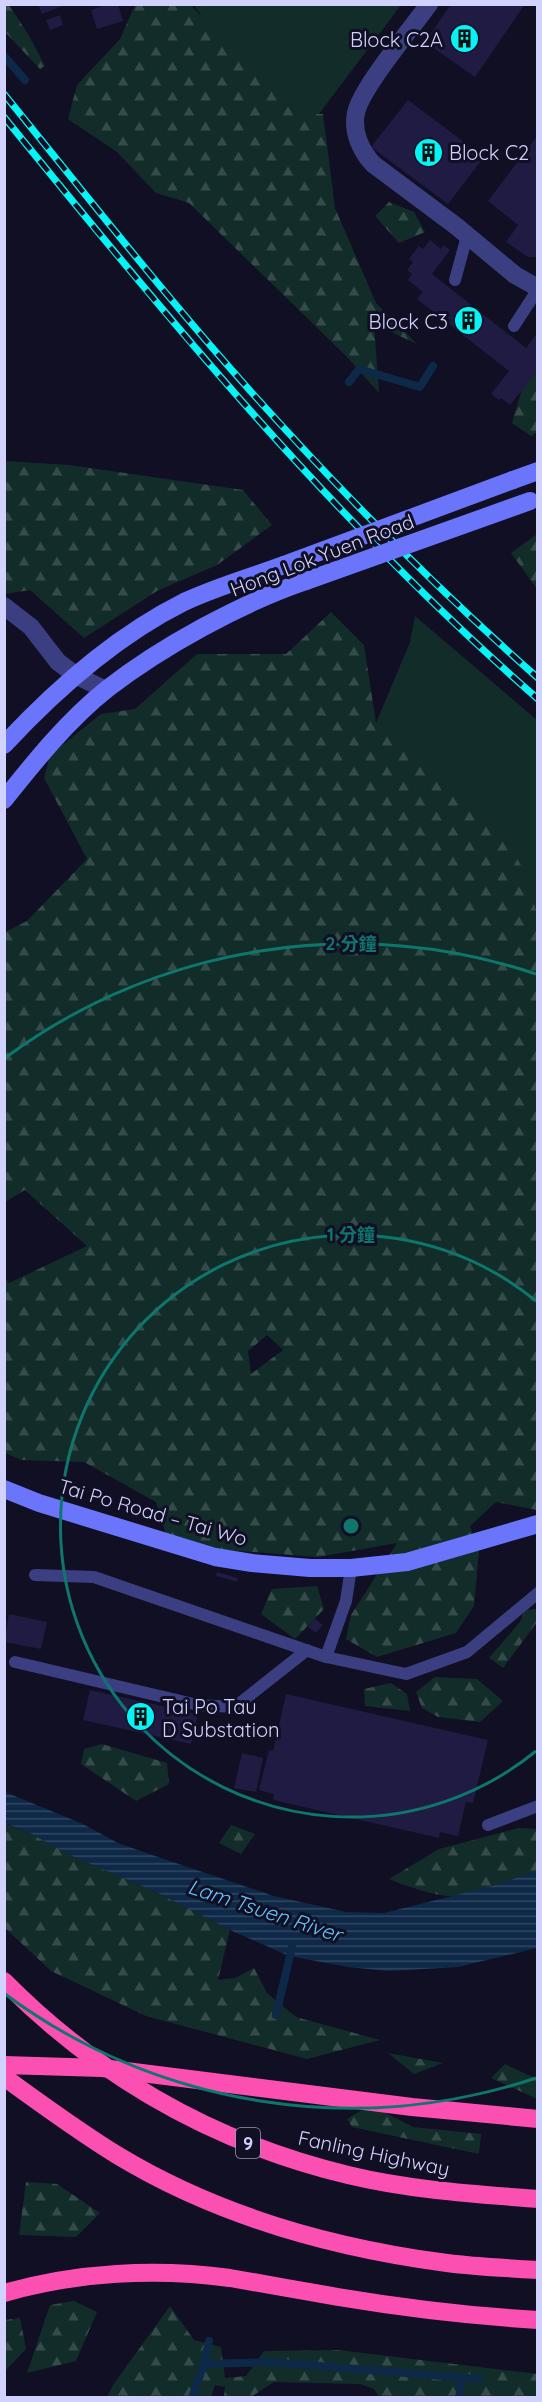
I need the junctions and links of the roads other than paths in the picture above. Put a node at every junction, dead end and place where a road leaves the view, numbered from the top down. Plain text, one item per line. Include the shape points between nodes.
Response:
1 (429, 4) edge
2 (468, 236) junction
3 (455, 280) dead end
4 (537, 288) edge
5 (514, 326) dead end
6 (537, 471) edge
7 (534, 499) edge
8 (4, 606) edge
9 (77, 676) junction
10 (106, 690) junction
11 (4, 746) edge
12 (4, 800) edge
13 (4, 1489) edge
14 (4, 1499) edge
15 (39, 1503) junction
16 (537, 1524) edge
17 (351, 1568) junction
18 (35, 1575) dead end
19 (537, 1593) edge
20 (307, 1650) junction
21 (326, 1657) junction
22 (15, 1662) dead end
23 (537, 1806) edge
24 (488, 1825) dead end
25 (4, 1981) edge
26 (4, 2065) edge
27 (4, 2077) edge
28 (537, 2119) edge
29 (537, 2199) edge
30 (537, 2270) edge
31 (4, 2293) edge
32 (537, 2320) edge

1 - 2 street via 369,86 356,112 357,137 373,164
2 - 3 lane
2 - 4 street
4 - 5 lane
6 - 9 street, Hong Lok Yuen Road, bridge via 197,597 167,611
7 - 10 street, Hong Lok Yuen Road, bridge via 244,607 188,637
8 - 9 street via 31,627 58,662
9 - 10 street
9 - 11 street, Hong Lok Yuen Road
10 - 12 street, Hong Lok Yuen Road via 49,746
13 - 15 street, Tai Po Road – Tai Wo
14 - 15 street, Tai Po Road – Tai Wo
15 - 17 street, Tai Po Road – Tai Wo via 215,1557 310,1568
16 - 17 street, Tai Po Road – Tai Wo via 407,1562
17 - 21 lane via 346,1601
18 - 20 lane via 94,1577
19 - 21 lane via 467,1653 406,1674
20 - 21 lane
20 - 22 lane via 235,1707 198,1705
23 - 24 lane
25 - 29 highway, Fanling Highway / 9, bridge via 40,2017 88,2055 147,2094 218,2131 280,2156 350,2175 440,2191
26 - 28 highway via 102,2068
27 - 30 highway via 118,2156 201,2198 284,2228 357,2247 447,2263
31 - 32 highway via 74,2277 167,2273 229,2278 420,2310

